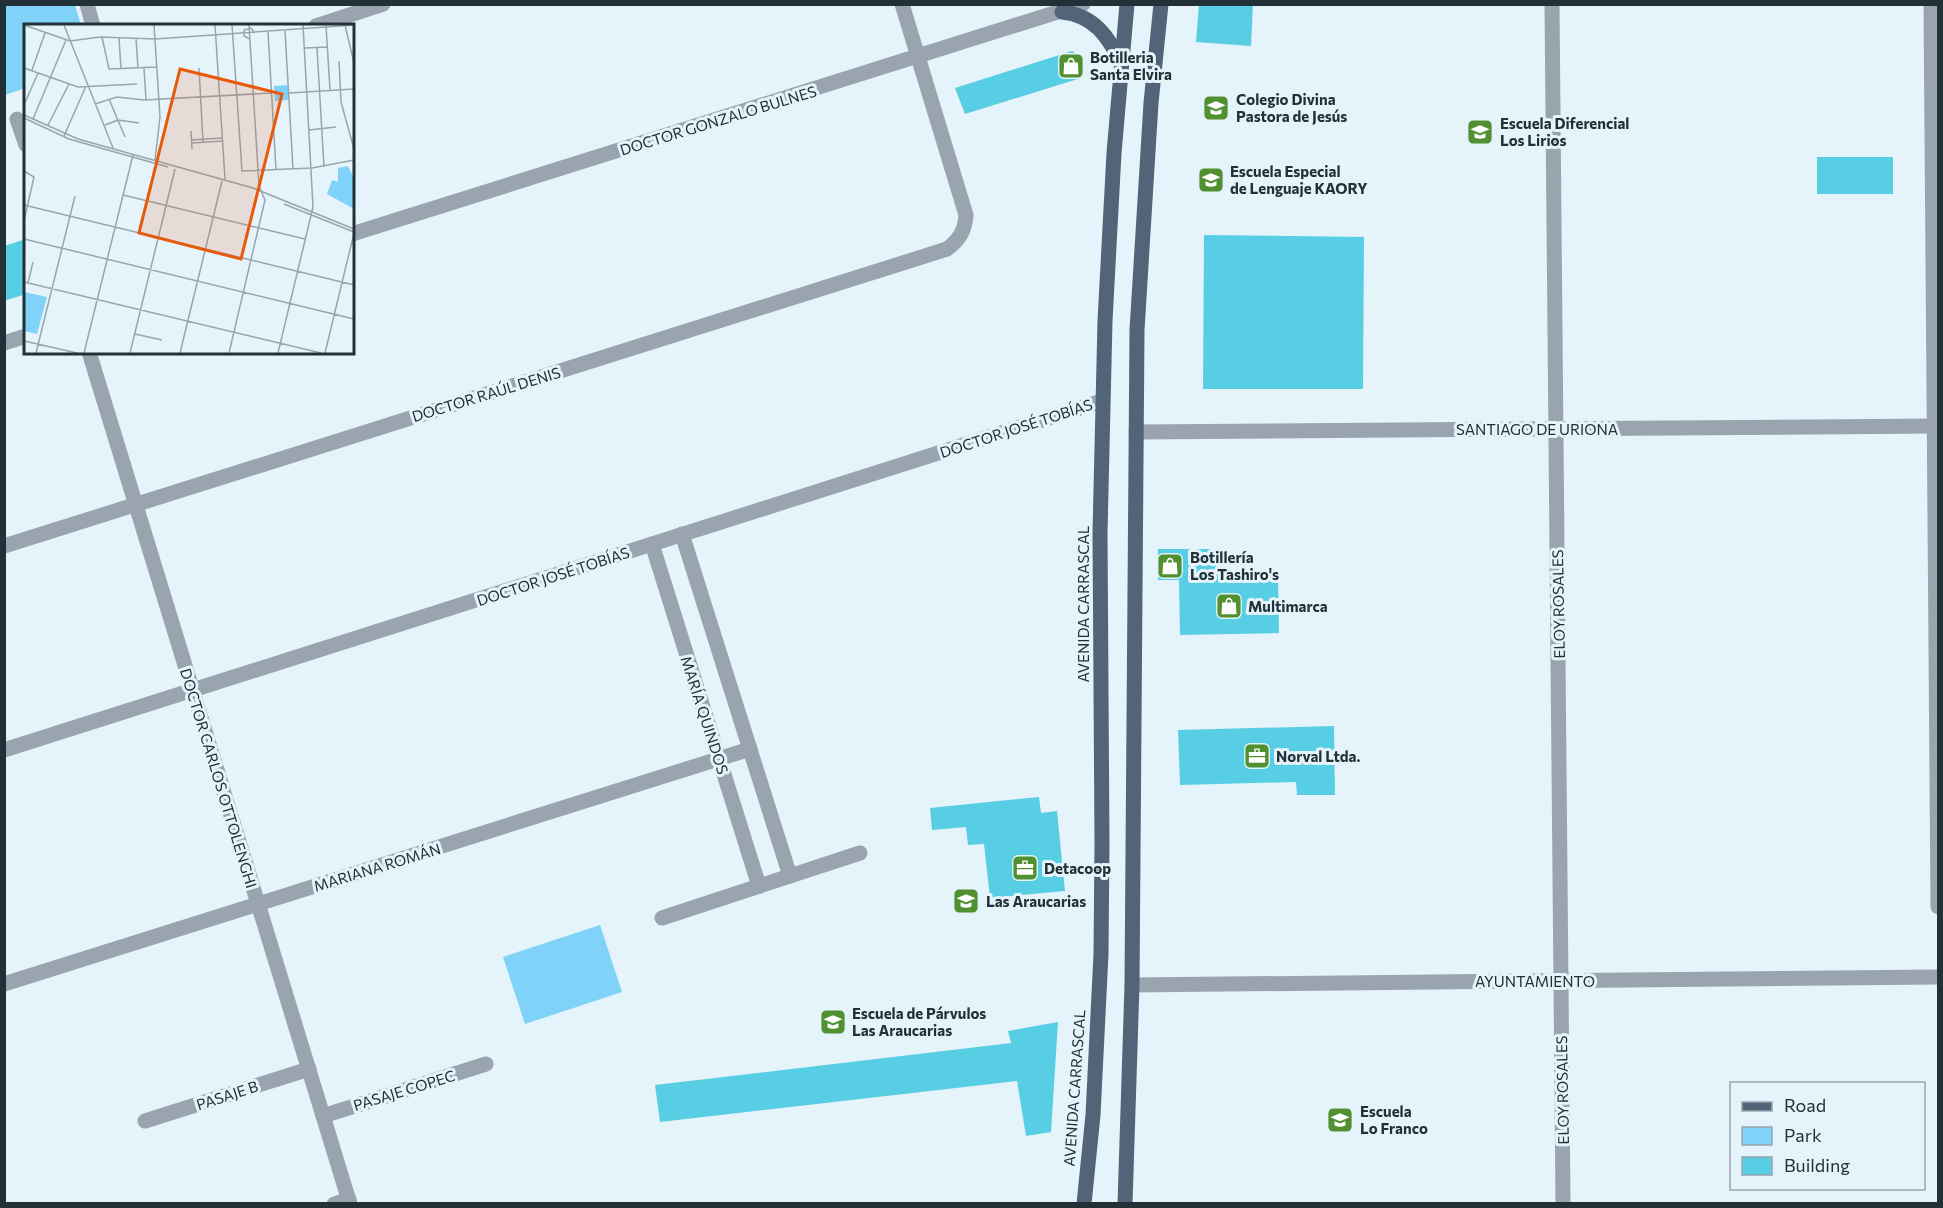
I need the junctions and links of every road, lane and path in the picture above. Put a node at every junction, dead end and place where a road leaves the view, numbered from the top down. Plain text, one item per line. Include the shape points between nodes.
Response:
1 (87, 4) edge
2 (383, 4) edge
3 (902, 4) edge
4 (1083, 4) edge
5 (1127, 4) edge
6 (1161, 4) edge
7 (1552, 4) edge
8 (1931, 4) edge
9 (1062, 12) junction
10 (92, 24) edge
11 (322, 24) edge
12 (918, 57) junction
13 (1121, 64) junction
14 (16, 120) edge
15 (24, 140) edge
16 (354, 233) edge
17 (24, 337) edge
18 (4, 343) edge
19 (90, 354) edge
20 (1102, 401) junction
21 (1937, 426) edge
22 (1556, 429) junction
23 (1136, 432) junction
24 (135, 504) junction
25 (682, 534) junction
26 (651, 544) junction
27 (4, 546) edge
28 (193, 690) junction
29 (750, 749) junction
30 (4, 750) edge
31 (719, 759) junction
32 (860, 853) dead end
33 (790, 876) junction
34 (759, 886) junction
35 (258, 904) junction
36 (1938, 907) edge
37 (662, 918) dead end
38 (1938, 977) edge
39 (1561, 981) junction
40 (4, 984) edge
41 (1132, 985) junction
42 (486, 1064) dead end
43 (309, 1069) junction
44 (323, 1116) junction
45 (145, 1121) dead end
46 (344, 1202) edge
47 (1084, 1203) edge
48 (1125, 1203) edge
49 (1563, 1203) edge

1 - 10 street
2 - 11 street
3 - 12 street
4 - 9 street, DOCTOR GONZALO BULNES
5 - 13 main road, AVENIDA CARRASCAL
6 - 23 main road via 1142,230
7 - 22 street, ELOY ROSALES
8 - 21 street
9 - 12 street, DOCTOR GONZALO BULNES
9 - 13 main road via 1098,26
12 - 16 street, DOCTOR GONZALO BULNES
12 - 24 street, DOCTOR RAÚL DENIS via 966,215 962,234 947,249
13 - 20 main road, AVENIDA CARRASCAL
14 - 15 street
17 - 18 street
19 - 24 street, DOCTOR CARLOS OTTOLENGHI
20 - 25 street, DOCTOR JOSÉ TOBÍAS
20 - 47 main road, AVENIDA CARRASCAL via 1101,942 1093,1115
21 - 22 street, SANTIAGO DE URIONA
21 - 36 street
22 - 23 street, SANTIAGO DE URIONA
22 - 39 street, ELOY ROSALES
23 - 41 main road
24 - 27 street, DOCTOR RAÚL DENIS
24 - 28 street, DOCTOR CARLOS OTTOLENGHI
25 - 26 street, DOCTOR JOSÉ TOBÍAS
25 - 29 street
26 - 28 street, DOCTOR JOSÉ TOBÍAS
26 - 31 street, MARÍA QUINDOS
28 - 30 street, DOCTOR JOSÉ TOBÍAS
28 - 35 street, DOCTOR CARLOS OTTOLENGHI
29 - 31 street, MARIANA ROMÁN
29 - 33 street
31 - 34 street, MARÍA QUINDOS
31 - 35 street, MARIANA ROMÁN
32 - 33 street
33 - 34 street
34 - 37 street
35 - 40 street, MARIANA ROMÁN
35 - 43 street, DOCTOR CARLOS OTTOLENGHI
38 - 39 street, AYUNTAMIENTO
39 - 41 street, AYUNTAMIENTO
39 - 49 street, ELOY ROSALES
41 - 48 main road
42 - 44 street, PASAJE COPEC
43 - 44 street, DOCTOR CARLOS OTTOLENGHI
43 - 45 street, PASAJE B
44 - 46 street, DOCTOR CARLOS OTTOLENGHI

